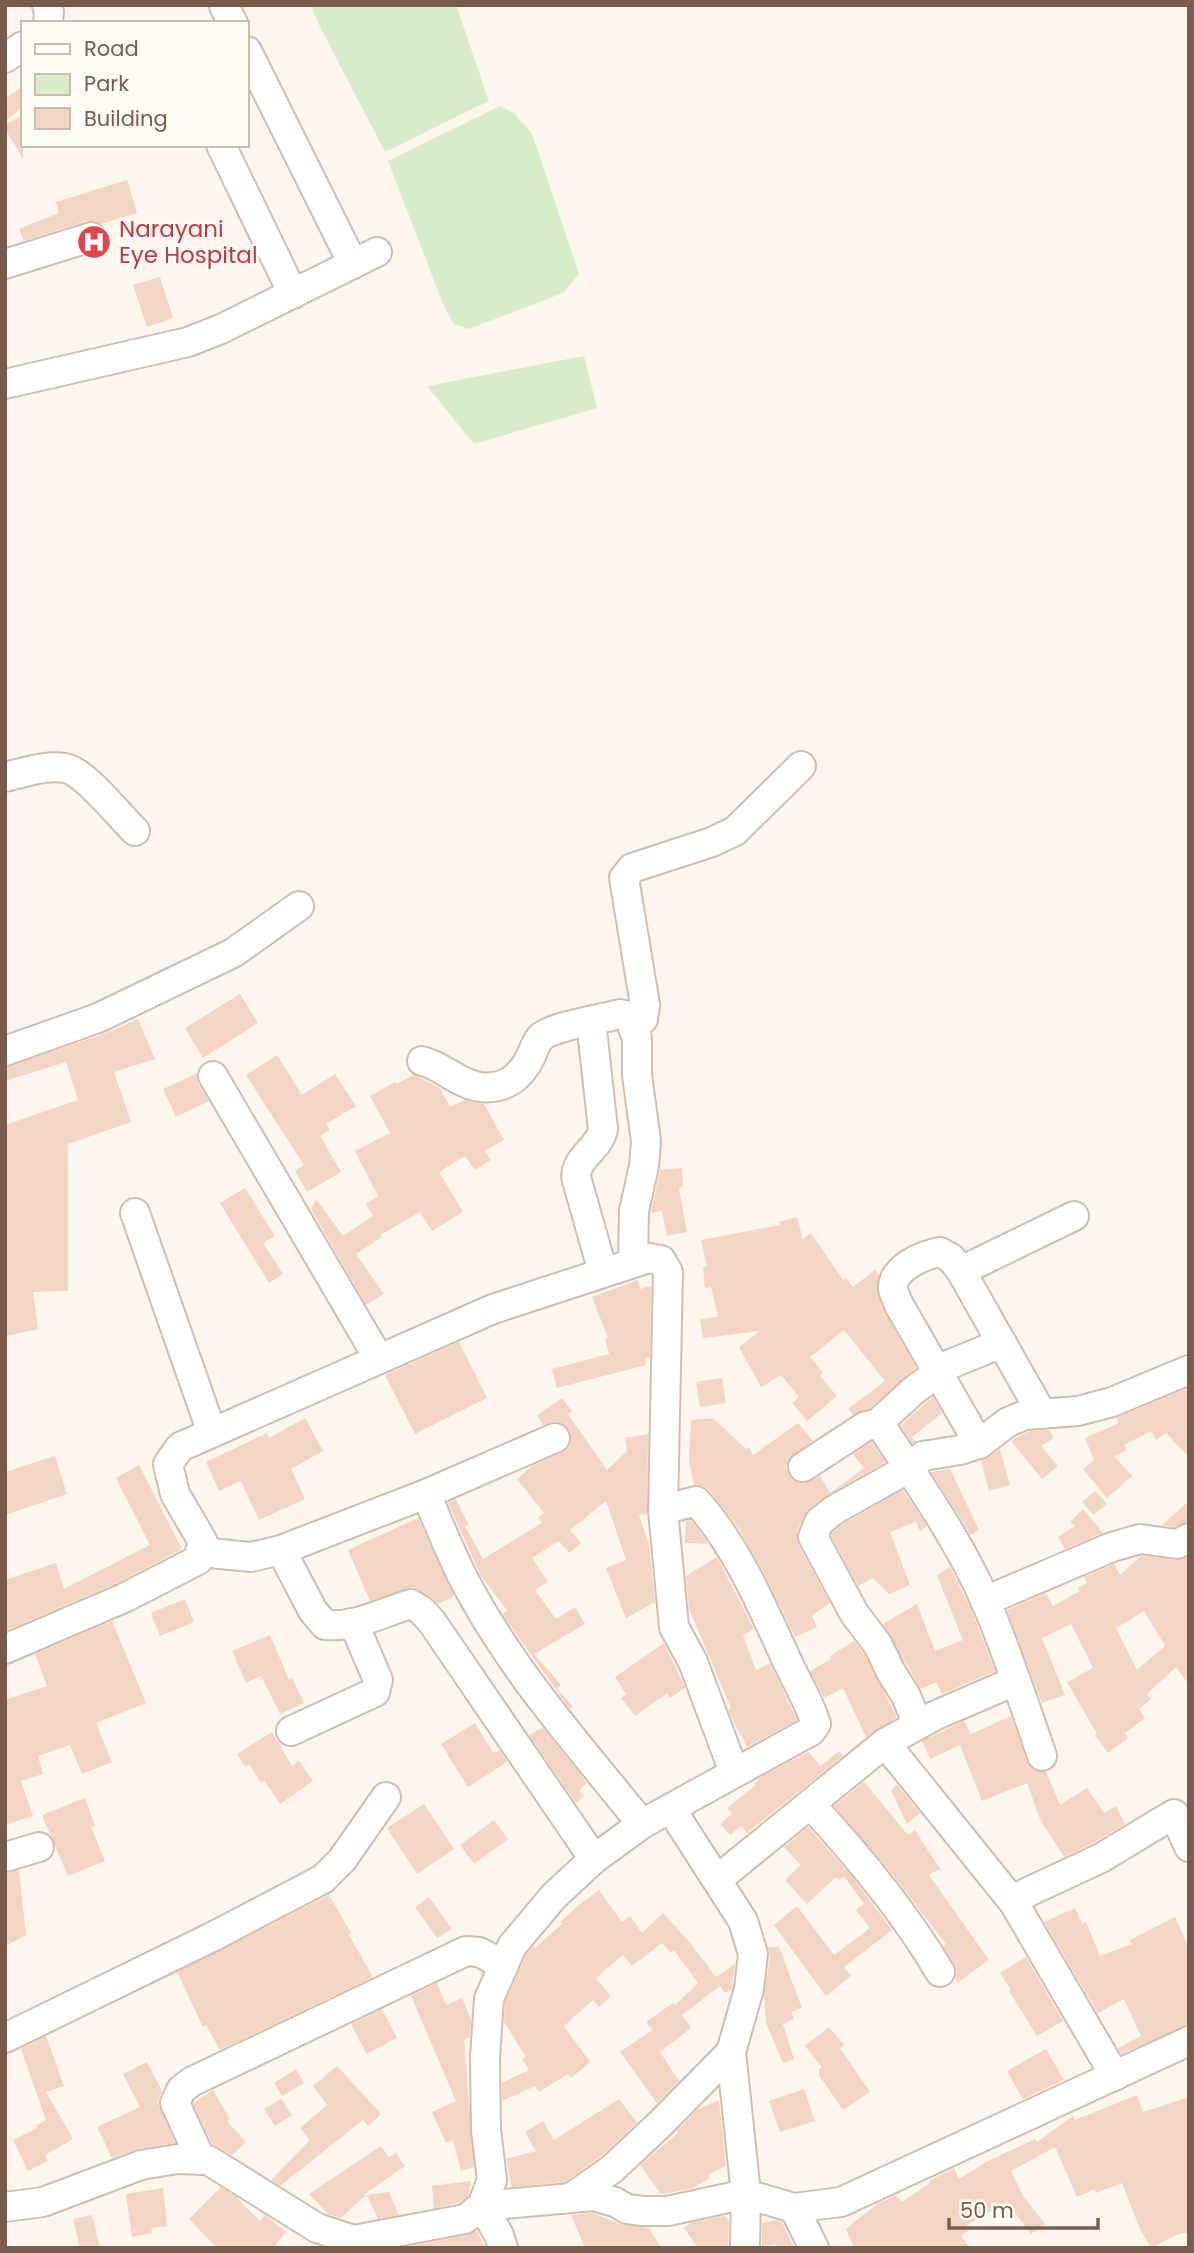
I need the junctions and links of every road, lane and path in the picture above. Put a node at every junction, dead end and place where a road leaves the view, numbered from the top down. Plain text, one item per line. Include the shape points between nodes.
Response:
1 (21, 47) edge
2 (248, 53) edge
3 (5, 58) edge
4 (222, 147) edge
5 (91, 237) dead end
6 (5, 264) edge
7 (293, 294) junction
8 (5, 384) edge
9 (801, 766) dead end
10 (5, 777) edge
11 (135, 831) dead end
12 (299, 906) dead end
13 (591, 1021) junction
14 (633, 1028) junction
15 (5, 1051) edge
16 (422, 1060) dead end
17 (213, 1076) dead end
18 (135, 1213) dead end
19 (1074, 1216) dead end
20 (633, 1261) junction
21 (961, 1271) junction
22 (603, 1272) junction
23 (1002, 1343) junction
24 (379, 1359) junction
25 (1189, 1370) edge
26 (938, 1373) junction
27 (1042, 1414) junction
28 (877, 1424) junction
29 (212, 1433) junction
30 (555, 1438) dead end
31 (979, 1444) junction
32 (803, 1467) dead end
33 (909, 1468) junction
34 (426, 1494) junction
35 (663, 1510) junction
36 (1189, 1538) edge
37 (281, 1550) junction
38 (200, 1552) junction
39 (985, 1601) junction
40 (354, 1623) junction
41 (5, 1649) edge
42 (1015, 1681) junction
43 (918, 1725) junction
44 (291, 1731) dead end
45 (886, 1743) junction
46 (1042, 1755) dead end
47 (734, 1772) junction
48 (386, 1797) dead end
49 (811, 1805) junction
50 (671, 1809) junction
51 (1181, 1809) edge
52 (642, 1824) junction
53 (39, 1847) dead end
54 (1189, 1847) edge
55 (5, 1857) edge
56 (594, 1859) junction
57 (718, 1879) junction
58 (1014, 1903) junction
59 (504, 1965) junction
60 (940, 1972) dead end
61 (5, 2038) edge
62 (1189, 2041) edge
63 (731, 2052) junction
64 (1115, 2076) junction
65 (201, 2160) junction
66 (746, 2194) junction
67 (572, 2197) junction
68 (482, 2206) junction
69 (5, 2207) edge
70 (794, 2208) junction
71 (320, 2238) edge
72 (503, 2248) edge
73 (745, 2248) edge
74 (814, 2248) edge

1 - 3 street
2 - 7 street via 365,258
4 - 7 street
5 - 6 street
7 - 8 street via 188,342
9 - 14 street via 735,831 632,868 624,878 645,1005 643,1019
10 - 11 street via 69,769
12 - 15 street via 233,953 97,1018
13 - 14 street via 620,1014 629,1017
13 - 16 street via 542,1036 523,1071 501,1086 466,1084
13 - 22 street via 603,1129 601,1140 576,1166 576,1177
14 - 20 street via 646,1141 634,1211
17 - 24 street
18 - 29 street
19 - 21 street
20 - 22 street
20 - 35 street via 662,1260 668,1272
21 - 23 street
21 - 26 street via 940,1252 903,1269 895,1279 893,1290 899,1305
22 - 24 street via 493,1309
23 - 26 street
23 - 27 street
24 - 29 street
25 - 27 street via 1112,1402
26 - 28 street
26 - 31 street
27 - 31 street via 1008,1422
28 - 32 street via 866,1426
28 - 33 street
29 - 38 street via 180,1447 168,1464 175,1493 203,1542
30 - 34 street
31 - 33 street via 923,1456
33 - 39 street
33 - 43 street via 834,1510 818,1522 813,1537 854,1613 878,1645
34 - 37 street
34 - 52 street via 463,1578 532,1688
35 - 47 street via 674,1627 693,1662
35 - 47 street via 696,1501 728,1542 815,1720 811,1731
36 - 39 street via 1177,1544 1140,1539 1112,1546
37 - 38 street via 251,1557
37 - 40 street via 325,1625
38 - 41 street via 198,1560 124,1598
39 - 42 street
40 - 44 street via 378,1680 375,1692
40 - 56 street via 411,1604 422,1611
42 - 43 street
42 - 46 street
43 - 45 street
45 - 49 street
45 - 58 street
47 - 50 street
48 - 61 street via 323,1879
49 - 57 street
49 - 60 street via 877,1880
50 - 52 street
50 - 57 street
51 - 54 street
51 - 58 street
52 - 56 street
53 - 55 street
56 - 59 street via 554,1896 512,1946
57 - 63 street via 743,1921 753,1954 749,1989
58 - 64 street
59 - 65 street via 479,1952 466,1951 191,2082 175,2103
59 - 68 street via 489,1999 485,2057 492,2180
62 - 64 street
63 - 66 street
63 - 67 street via 612,2169
64 - 70 street via 841,2202
65 - 69 street via 141,2165 43,2202
65 - 71 street via 208,2160
66 - 67 street via 692,2207 643,2211 594,2196
66 - 70 street
66 - 73 street
67 - 68 street
68 - 71 street via 465,2219 354,2240
68 - 72 street
70 - 74 street

